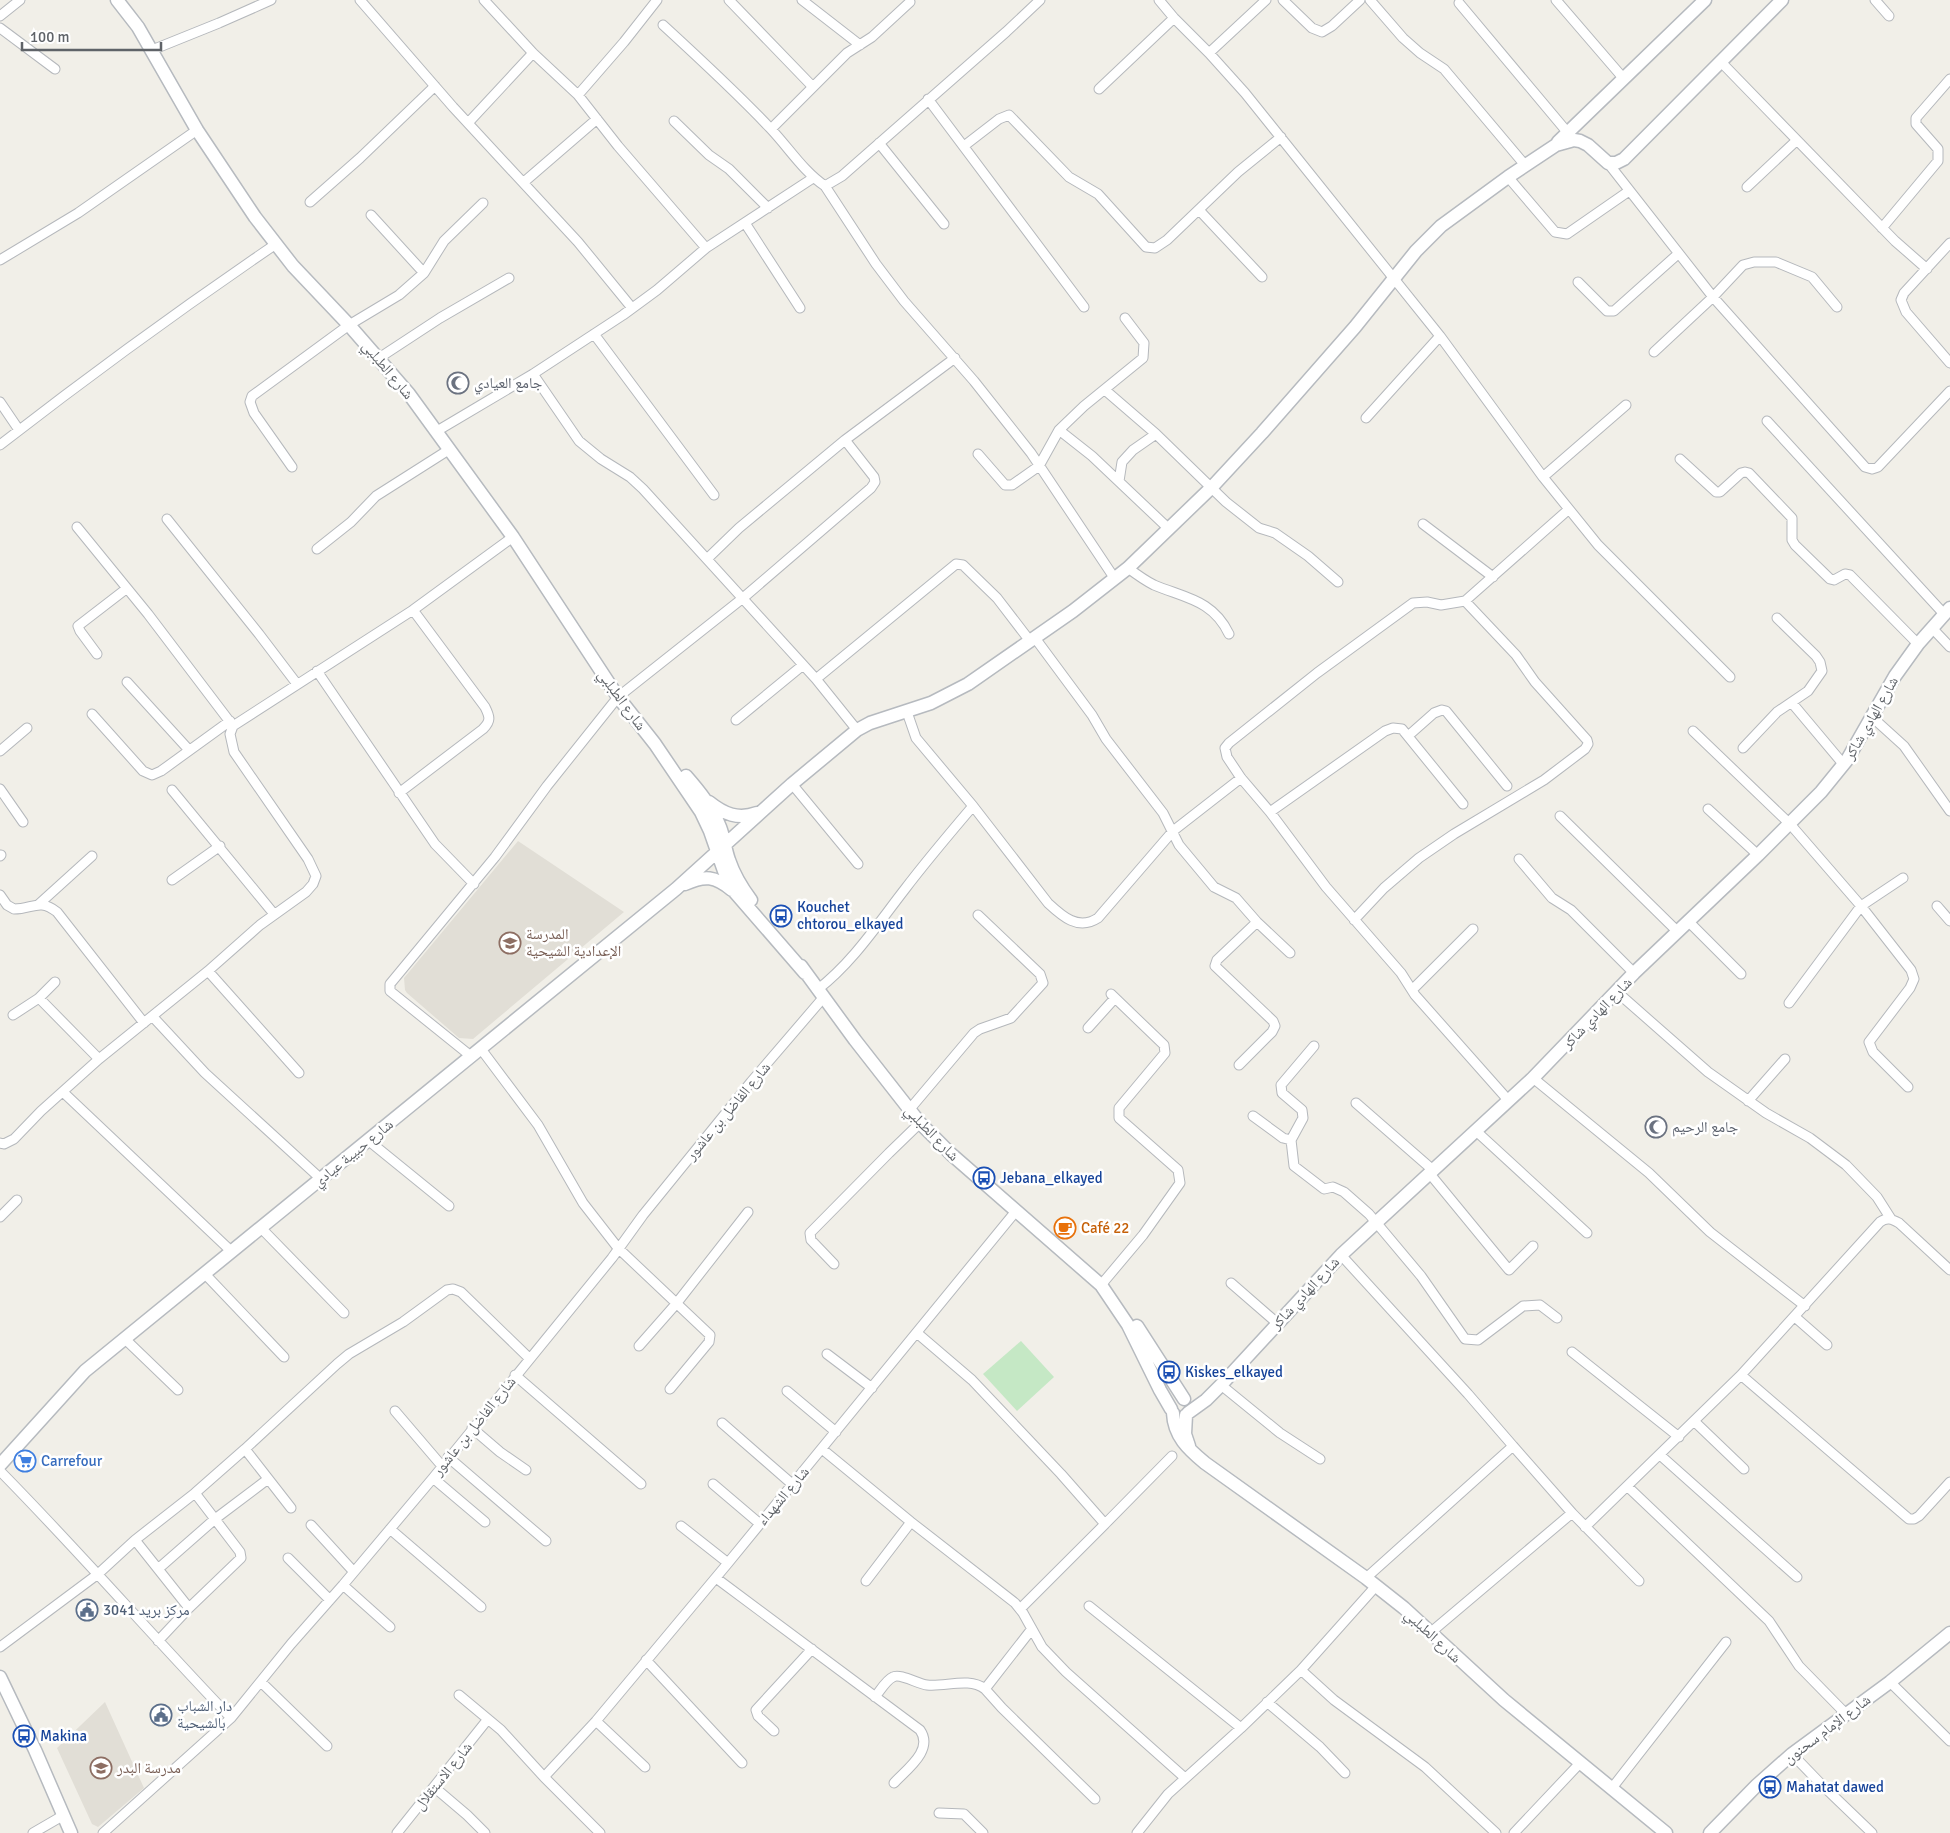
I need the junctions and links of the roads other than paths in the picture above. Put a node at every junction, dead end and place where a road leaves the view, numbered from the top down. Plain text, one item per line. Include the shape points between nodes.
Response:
1 (20, 0) edge
2 (117, 0) edge
3 (271, 0) edge
4 (360, 0) edge
5 (484, 0) edge
6 (657, 0) edge
7 (729, 0) edge
8 (802, 0) edge
9 (1040, 0) edge
10 (1159, 0) edge
11 (1266, 0) edge
12 (1283, 0) edge
13 (1360, 0) edge
14 (1370, 0) edge
15 (1556, 0) edge
16 (1782, 0) edge
17 (1875, 0) edge
18 (1703, 1) edge
19 (910, 2) dead end
20 (1459, 4) dead end
21 (0, 16) edge
22 (1889, 16) dead end
23 (1174, 18) junction
24 (663, 25) dead end
25 (0, 28) edge
26 (860, 46) junction
27 (152, 50) junction
28 (533, 53) junction
29 (1209, 53) junction
30 (1720, 61) junction
31 (55, 69) dead end
32 (1624, 79) junction
33 (1950, 80) edge
34 (435, 86) junction
35 (813, 87) junction
36 (1099, 89) dead end
37 (578, 96) junction
38 (928, 99) junction
39 (596, 119) junction
40 (674, 121) dead end
41 (468, 123) junction
42 (770, 129) junction
43 (197, 130) junction
44 (1568, 133) junction
45 (1281, 137) junction
46 (1796, 141) junction
47 (879, 143) junction
48 (1556, 145) junction
49 (964, 146) junction
50 (1608, 163) junction
51 (1525, 165) junction
52 (1508, 177) junction
53 (813, 178) junction
54 (524, 182) junction
55 (825, 186) junction
56 (1748, 187) dead end
57 (1629, 191) junction
58 (310, 202) dead end
59 (483, 203) dead end
60 (768, 208) junction
61 (1199, 210) junction
62 (371, 215) dead end
63 (745, 223) junction
64 (944, 224) dead end
65 (1882, 228) junction
66 (276, 244) junction
67 (1950, 244) edge
68 (706, 248) junction
69 (1678, 254) junction
70 (0, 260) edge
71 (1927, 269) junction
72 (424, 273) junction
73 (1262, 277) dead end
74 (509, 278) dead end
75 (1394, 278) junction
76 (1578, 282) dead end
77 (1713, 297) junction
78 (1837, 307) dead end
79 (632, 308) junction
80 (800, 308) dead end
81 (1084, 308) dead end
82 (1125, 318) dead end
83 (349, 325) junction
84 (594, 334) junction
85 (1440, 336) junction
86 (1654, 352) dead end
87 (379, 358) junction
88 (955, 358) junction
89 (1950, 363) edge
90 (533, 374) junction
91 (1105, 390) junction
92 (1950, 391) edge
93 (0, 402) edge
94 (1626, 405) dead end
95 (1366, 418) dead end
96 (1767, 421) dead end
97 (19, 430) junction
98 (1059, 430) junction
99 (436, 431) junction
100 (1156, 434) junction
101 (844, 440) junction
102 (0, 445) edge
103 (450, 449) junction
104 (978, 454) dead end
105 (1680, 459) dead end
106 (1039, 466) junction
107 (292, 467) dead end
108 (1542, 477) junction
109 (1119, 480) junction
110 (1212, 488) junction
111 (714, 495) dead end
112 (1568, 510) junction
113 (167, 519) dead end
114 (1423, 524) dead end
115 (76, 527) dead end
116 (1169, 529) junction
117 (512, 537) junction
118 (317, 549) dead end
119 (708, 558) junction
120 (1128, 568) junction
121 (1493, 577) junction
122 (1115, 579) junction
123 (1338, 582) dead end
124 (126, 588) junction
125 (742, 598) junction
126 (1465, 601) junction
127 (413, 610) junction
128 (1947, 611) edge
129 (1777, 618) dead end
130 (1932, 629) junction
131 (1229, 634) dead end
132 (1032, 639) junction
133 (1918, 644) junction
134 (1950, 647) edge
135 (97, 654) dead end
136 (803, 665) junction
137 (317, 671) junction
138 (1730, 677) dead end
139 (816, 679) junction
140 (126, 682) dead end
141 (297, 684) junction
142 (618, 697) junction
143 (1792, 703) junction
144 (907, 712) junction
145 (92, 714) dead end
146 (1872, 717) junction
147 (736, 720) dead end
148 (232, 723) junction
149 (27, 728) dead end
150 (857, 730) junction
151 (1693, 731) dead end
152 (1408, 736) junction
153 (654, 744) junction
154 (1744, 748) dead end
155 (189, 750) junction
156 (0, 751) edge
157 (1844, 765) junction
158 (1240, 778) junction
159 (792, 784) junction
160 (1507, 786) dead end
161 (0, 788) edge
162 (172, 790) dead end
163 (399, 793) junction
164 (705, 799) junction
165 (1463, 804) dead end
166 (973, 806) junction
167 (766, 808) junction
168 (1708, 809) dead end
169 (1950, 811) edge
170 (1270, 812) junction
171 (1560, 816) dead end
172 (23, 822) dead end
173 (1790, 824) junction
174 (1173, 831) junction
175 (220, 846) junction
176 (720, 848) junction
177 (92, 856) dead end
178 (1758, 856) junction
179 (1519, 859) dead end
180 (858, 864) dead end
181 (1903, 878) dead end
182 (172, 880) dead end
183 (474, 884) junction
184 (676, 889) junction
185 (737, 894) junction
186 (1, 897) edge
187 (38, 904) junction
188 (1861, 906) junction
189 (1937, 906) dead end
190 (274, 914) junction
191 (978, 915) dead end
192 (1354, 920) junction
193 (1950, 921) edge
194 (1257, 922) junction
195 (1689, 922) junction
196 (1473, 929) dead end
197 (1678, 932) junction
198 (1290, 953) dead end
199 (208, 971) junction
200 (805, 972) junction
201 (1634, 973) junction
202 (1741, 974) dead end
203 (55, 982) dead end
204 (1412, 990) junction
205 (1617, 992) junction
206 (820, 994) junction
207 (39, 998) junction
208 (1789, 1002) dead end
209 (13, 1015) dead end
210 (152, 1016) junction
211 (144, 1023) junction
212 (1088, 1028) dead end
213 (1314, 1046) dead end
214 (476, 1053) junction
215 (1785, 1059) dead end
216 (99, 1060) junction
217 (1239, 1065) dead end
218 (299, 1073) dead end
219 (1533, 1078) junction
220 (1908, 1087) dead end
221 (64, 1093) junction
222 (1748, 1100) junction
223 (1509, 1101) junction
224 (1356, 1103) dead end
225 (909, 1110) junction
226 (1253, 1116) dead end
227 (920, 1123) junction
228 (1476, 1131) junction
229 (1291, 1140) junction
230 (368, 1141) junction
231 (0, 1144) edge
232 (1432, 1172) junction
233 (321, 1179) junction
234 (17, 1200) dead end
235 (449, 1206) dead end
236 (1016, 1211) junction
237 (748, 1212) dead end
238 (0, 1217) edge
239 (1891, 1219) junction
240 (1376, 1224) junction
241 (261, 1228) junction
242 (1587, 1233) dead end
243 (1534, 1246) dead end
244 (618, 1248) junction
245 (231, 1251) junction
246 (1341, 1255) junction
247 (834, 1264) dead end
248 (1950, 1270) edge
249 (204, 1273) junction
250 (1231, 1283) dead end
251 (1103, 1288) junction
252 (676, 1304) junction
253 (1804, 1306) junction
254 (344, 1313) dead end
255 (1795, 1317) junction
256 (1557, 1318) dead end
257 (1277, 1323) junction
258 (917, 1333) junction
259 (125, 1339) junction
260 (1828, 1345) dead end
261 (639, 1346) dead end
262 (1572, 1352) dead end
263 (827, 1354) dead end
264 (284, 1357) dead end
265 (529, 1358) junction
266 (1741, 1375) junction
267 (515, 1376) junction
268 (872, 1388) junction
269 (670, 1389) dead end
270 (1217, 1389) junction
271 (178, 1390) dead end
272 (787, 1391) dead end
273 (1182, 1408) junction
274 (394, 1412) dead end
275 (722, 1422) dead end
276 (1695, 1422) junction
277 (472, 1428) junction
278 (836, 1432) junction
279 (1679, 1437) junction
280 (1513, 1446) junction
281 (245, 1449) junction
282 (822, 1449) junction
283 (1660, 1455) junction
284 (1172, 1456) dead end
285 (448, 1457) junction
286 (1320, 1459) dead end
287 (0, 1465) edge
288 (442, 1466) junction
289 (1744, 1468) dead end
290 (526, 1470) dead end
291 (0, 1472) edge
292 (433, 1478) junction
293 (268, 1480) junction
294 (1950, 1482) edge
295 (640, 1484) dead end
296 (713, 1484) dead end
297 (792, 1484) junction
298 (1627, 1486) junction
299 (195, 1493) junction
300 (291, 1508) dead end
301 (1572, 1513) junction
302 (215, 1520) junction
303 (485, 1522) dead end
304 (912, 1522) junction
305 (760, 1524) junction
306 (1105, 1524) junction
307 (311, 1526) dead end
308 (681, 1526) dead end
309 (1586, 1527) junction
310 (390, 1529) junction
311 (135, 1540) junction
312 (546, 1540) dead end
313 (288, 1558) dead end
314 (728, 1563) junction
315 (158, 1569) junction
316 (354, 1572) junction
317 (98, 1574) junction
318 (1797, 1577) dead end
319 (716, 1578) junction
320 (1366, 1578) junction
321 (866, 1581) dead end
322 (1639, 1581) dead end
323 (343, 1586) junction
324 (1376, 1586) junction
325 (330, 1600) junction
326 (1089, 1606) dead end
327 (480, 1607) dead end
328 (189, 1608) junction
329 (1020, 1609) junction
330 (390, 1627) dead end
331 (1031, 1630) junction
332 (1430, 1633) junction
333 (1950, 1633) edge
334 (158, 1641) junction
335 (1726, 1642) dead end
336 (0, 1647) edge
337 (812, 1649) junction
338 (646, 1660) junction
339 (1300, 1670) junction
340 (0, 1677) edge
341 (262, 1682) junction
342 (1890, 1682) junction
343 (985, 1689) junction
344 (459, 1694) dead end
345 (875, 1697) junction
346 (1267, 1702) junction
347 (1846, 1714) junction
348 (232, 1718) junction
349 (488, 1719) junction
350 (596, 1721) junction
351 (1241, 1728) junction
352 (774, 1731) dead end
353 (1950, 1741) edge
354 (327, 1746) dead end
355 (1792, 1754) junction
356 (1581, 1762) junction
357 (742, 1763) dead end
358 (645, 1767) dead end
359 (1345, 1772) dead end
360 (544, 1777) junction
361 (1184, 1778) junction
362 (894, 1783) dead end
363 (434, 1787) junction
364 (1612, 1788) junction
365 (1095, 1800) dead end
366 (939, 1813) dead end
367 (64, 1815) junction
368 (33, 1833) edge
369 (71, 1833) edge
370 (103, 1833) edge
371 (397, 1833) edge
372 (485, 1833) edge
373 (600, 1833) edge
374 (984, 1833) edge
375 (1137, 1833) edge
376 (1496, 1833) edge
377 (1514, 1833) edge
378 (1666, 1833) edge
379 (1710, 1833) edge
380 (1872, 1833) edge

1 - 21 street
2 - 27 street, شارع الطبلبي
3 - 27 street
4 - 34 street
5 - 28 street
6 - 37 street
7 - 35 street
8 - 26 street
9 - 38 street
10 - 23 street
11 - 29 street
12 - 13 street via 1312,28 1322,32
14 - 51 street via 1403,38 1444,70
15 - 32 street
16 - 30 street
17 - 22 street
18 - 32 street
19 - 26 street
20 - 44 street
23 - 29 street
23 - 36 street
24 - 42 street
25 - 31 street
26 - 35 street via 847,53
27 - 43 street, شارع الطبلبي
28 - 37 street
28 - 41 street
29 - 45 street
30 - 46 street
30 - 50 street via 1631,153 1616,164
32 - 44 street
33 - 65 street via 1916,118 1916,124 1938,149 1938,161
34 - 41 street
34 - 58 street
35 - 42 street
37 - 39 street
38 - 47 street
38 - 49 street
39 - 54 street
39 - 68 street
40 - 60 street
41 - 54 street
42 - 53 street
43 - 66 street, شارع الطبلبي
43 - 70 street via 78,213
44 - 48 street
45 - 61 street
45 - 75 street
46 - 56 street
46 - 65 street
47 - 55 street via 842,176
47 - 64 street
48 - 50 street via 1580,141
48 - 51 street, شارع حبيبة عيادي
49 - 61 street via 1009,115 1069,177 1098,194 1146,247 1155,248 1167,240
49 - 81 street
50 - 57 street
51 - 52 street, شارع حبيبة عيادي
52 - 57 street via 1555,232 1567,234
52 - 75 street, شارع حبيبة عيادي via 1441,226
53 - 55 street
53 - 60 street
54 - 79 street
55 - 88 street via 876,264
57 - 69 street
59 - 72 street via 444,241
60 - 63 street
61 - 73 street
62 - 72 street
63 - 68 street
63 - 80 street
65 - 71 street
66 - 83 street, شارع الطبلبي
66 - 97 street
67 - 71 street
68 - 79 street
69 - 76 street via 1614,310 1607,311
69 - 77 street
71 - 89 street via 1904,293 1902,305
72 - 83 street via 399,295
74 - 87 street
75 - 85 street
75 - 110 street, شارع حبيبة عيادي via 1355,327
77 - 78 street via 1743,265 1776,262 1812,277
77 - 86 street
77 - 92 street via 1865,467 1878,467
79 - 84 street
82 - 91 street via 1144,343 1144,358
83 - 87 street, شارع الطبلبي
83 - 107 street via 252,396 251,408
84 - 90 street
84 - 111 street
85 - 95 street
85 - 108 street
87 - 99 street, شارع الطبلبي
88 - 101 street
88 - 106 street
90 - 99 street
90 - 119 street via 586,449 630,477
91 - 98 street
91 - 100 street
93 - 97 street
94 - 108 street
96 - 128 street
97 - 102 street
98 - 106 street
98 - 109 street
99 - 103 street, شارع الطبلبي
100 - 109 street via 1122,462
100 - 110 street
101 - 119 street
101 - 125 street via 871,471 875,479 873,486
103 - 117 street, شارع الطبلبي
103 - 118 street via 376,496 351,522
104 - 106 street via 1008,486
105 - 133 street via 1716,492 1741,473 1749,473 1791,517 1795,545 1830,579 1850,575
106 - 122 street
108 - 112 street
109 - 116 street
110 - 116 street, شارع حبيبة عيادي
110 - 123 street via 1259,528 1276,533
112 - 121 street
112 - 138 street via 1606,555
113 - 141 street
114 - 121 street
115 - 124 street
116 - 120 street, شارع حبيبة عيادي
117 - 127 street
117 - 142 street, شارع الطبلبي
119 - 125 street
120 - 122 street, شارع حبيبة عيادي
120 - 131 street via 1154,585 1208,607 1216,613
121 - 126 street
122 - 132 street, شارع حبيبة عيادي
124 - 135 street via 78,626
124 - 148 street
125 - 136 street
125 - 142 street
126 - 158 street via 1441,605 1414,603 1310,679 1225,748
126 - 192 street via 1516,655 1535,682 1588,740 1588,744 1544,780 1419,858
127 - 137 street
127 - 163 street via 490,717 483,729
128 - 130 street, شارع الهادي شاكر
129 - 143 street via 1816,656 1822,671 1808,691
130 - 133 street, شارع الهادي شاكر
130 - 134 street
132 - 139 street via 997,598 963,565 956,564
132 - 144 street, شارع حبيبة عيادي via 968,684
132 - 174 street via 1092,715
133 - 146 street, شارع الهادي شاكر
136 - 139 street
136 - 147 street
137 - 141 street
137 - 163 street
139 - 150 street
140 - 155 street
141 - 148 street
142 - 153 street, شارع الطبلبي
142 - 183 street
143 - 154 street via 1777,712
143 - 157 street
144 - 150 street, شارع حبيبة عيادي
144 - 166 street via 916,738
145 - 155 street via 149,775 161,771
146 - 157 street, شارع الهادي شاكر
146 - 169 street via 1904,746
148 - 155 street
148 - 190 street via 230,734 234,752 308,859 316,876 306,892
149 - 156 street
150 - 159 street, شارع حبيبة عيادي
151 - 173 street
152 - 160 street via 1434,713 1446,711
152 - 165 street
152 - 170 street via 1402,729 1385,731
153 - 164 street, شارع الطبلبي
153 - 176 street, شارع الطبلبي via 701,812
157 - 173 street, شارع الهادي شاكر
158 - 170 street
158 - 174 street
159 - 167 street, شارع حبيبة عيادي
159 - 180 street
161 - 172 street
162 - 175 street
163 - 183 street via 435,844
164 - 167 street via 732,816 752,815
164 - 176 street, شارع الطبلبي via 721,828
166 - 174 street via 1048,903 1062,916 1083,924 1098,918
166 - 206 street, شارع الفاضل بن عاشور
167 - 176 street, شارع حبيبة عيادي
168 - 178 street
170 - 192 street
171 - 197 street
173 - 178 street, شارع الهادي شاكر
173 - 188 street
174 - 194 street via 1179,845 1214,887 1236,898
175 - 182 street
175 - 190 street
176 - 184 street, شارع حبيبة عيادي
176 - 185 street, شارع الطبلبي via 729,882
176 - 200 street, شارع الطبلبي via 742,886
177 - 187 street
178 - 195 street, شارع الهادي شاكر
179 - 201 street via 1552,898 1571,910
181 - 188 street
183 - 214 street via 390,984 390,991
184 - 185 street via 704,878 723,882
184 - 214 street, شارع حبيبة عيادي
185 - 200 street, شارع الطبلبي
186 - 187 street via 14,909
187 - 211 street via 49,906 64,920
188 - 208 street
188 - 220 street via 1914,975 1910,988 1869,1042 1873,1052
189 - 193 street
190 - 199 street
191 - 225 street via 1040,974 1043,983 1011,1018 974,1033
192 - 204 street via 1402,973
194 - 198 street
194 - 217 street via 1217,960 1215,966 1275,1026
195 - 197 street, شارع الهادي شاكر
195 - 202 street
196 - 204 street
197 - 201 street, شارع الهادي شاكر
199 - 210 street
199 - 218 street
200 - 206 street, شارع الطبلبي
201 - 205 street, شارع الهادي شاكر
203 - 207 street
204 - 223 street
205 - 219 street, شارع الهادي شاكر
205 - 222 street via 1691,1058
206 - 225 street, شارع الطبلبي
206 - 244 street, شارع الفاضل بن عاشور
207 - 209 street
207 - 216 street
210 - 211 street
210 - 233 street via 205,1073
211 - 216 street
212 - 251 street via 1113,996 1164,1045 1165,1053 1119,1108 1119,1118 1178,1170 1180,1183
213 - 229 street via 1281,1085 1282,1093 1302,1110 1303,1118
214 - 230 street, شارع حبيبة عيادي
214 - 244 street via 538,1125 583,1203
215 - 222 street
216 - 221 street
219 - 223 street, شارع الهادي شاكر
219 - 253 street via 1649,1173 1710,1232
221 - 231 street via 14,1139
221 - 245 street
222 - 239 street via 1840,1160 1868,1187
223 - 228 street, شارع الهادي شاكر
224 - 232 street
225 - 227 street, شارع الطبلبي
226 - 229 street via 1283,1138
227 - 236 street, شارع الطبلبي via 950,1154
227 - 247 street via 810,1233 811,1240
228 - 232 street, شارع الهادي شاكر
228 - 242 street
229 - 240 street via 1294,1166 1324,1189 1333,1187 1344,1192
230 - 233 street, شارع حبيبة عيادي
230 - 235 street
232 - 240 street, شارع الهادي شاكر
232 - 243 street via 1509,1270
233 - 241 street, شارع حبيبة عيادي
234 - 238 street
236 - 251 street, شارع الطبلبي
236 - 258 street, شارع الشهداء
237 - 252 street
239 - 248 street
239 - 253 street via 1875,1226
240 - 246 street, شارع الهادي شاكر
240 - 256 street via 1421,1276 1466,1338 1478,1340 1523,1306 1540,1305
241 - 245 street, شارع حبيبة عيادي
241 - 254 street
244 - 252 street
244 - 265 street, شارع الفاضل بن عاشور
245 - 249 street, شارع حبيبة عيادي
246 - 257 street, شارع الهادي شاكر
246 - 280 street
249 - 259 street, شارع حبيبة عيادي
249 - 264 street
250 - 257 street
251 - 273 street, شارع الطبلبي via 1131,1318
252 - 261 street
252 - 269 street via 710,1338
253 - 255 street
255 - 260 street
255 - 266 street
257 - 270 street, شارع الهادي شاكر
258 - 268 street, شارع الشهداء
258 - 306 street via 972,1380
259 - 271 street
259 - 287 street, شارع حبيبة عيادي via 85,1371
262 - 279 street
263 - 268 street
265 - 267 street, شارع الفاضل بن عاشور
265 - 281 street via 461,1292 447,1290 389,1331 349,1354
266 - 276 street
266 - 294 street via 1910,1519 1919,1516
267 - 277 street, شارع الفاضل بن عاشور
267 - 295 street
268 - 278 street, شارع الشهداء
270 - 273 street
270 - 286 street
272 - 278 street
273 - 320 street, شارع الطبلبي via 1176,1433 1191,1451
274 - 288 street
275 - 297 street
276 - 279 street
276 - 289 street
277 - 285 street, شارع الفاضل بن عاشور
277 - 290 street
278 - 282 street, شارع الشهداء
279 - 283 street
280 - 301 street
280 - 320 street
281 - 293 street
281 - 299 street
282 - 297 street, شارع الشهداء
282 - 304 street
283 - 298 street
283 - 318 street
284 - 306 street
285 - 288 street, شارع الفاضل بن عاشور
285 - 312 street
288 - 292 street, شارع الفاضل بن عاشور
291 - 317 street
292 - 303 street
292 - 310 street, شارع الفاضل بن عاشور
293 - 300 street
293 - 302 street
296 - 305 street
297 - 305 street, شارع الشهداء
298 - 309 street
298 - 347 street via 1769,1621 1799,1666
299 - 302 street
299 - 311 street
301 - 309 street
301 - 332 street
302 - 315 street
302 - 328 street via 240,1552 241,1558
304 - 321 street
304 - 329 street
305 - 314 street, شارع الشهداء
306 - 329 street
307 - 316 street
308 - 314 street
309 - 322 street
310 - 316 street, شارع الفاضل بن عاشور
310 - 327 street
311 - 315 street
311 - 317 street
313 - 325 street
314 - 319 street, شارع الشهداء
315 - 328 street
316 - 323 street, شارع الفاضل بن عاشور
317 - 334 street
317 - 336 street
319 - 337 street
319 - 338 street, شارع الشهداء
320 - 324 street, شارع الطبلبي
323 - 325 street, شارع الفاضل بن عاشور
323 - 330 street
324 - 332 street, شارع الطبلبي
324 - 339 street
325 - 341 street, شارع الفاضل بن عاشور
326 - 351 street
328 - 334 street
329 - 331 street
331 - 343 street
331 - 361 street via 1066,1672
332 - 356 street, شارع الطبلبي via 1504,1700
333 - 342 street, شارع الإمام سحنون
334 - 348 street
335 - 364 street
337 - 345 street
337 - 352 street via 756,1710
338 - 350 street, شارع الشهداء
338 - 357 street
339 - 346 street
339 - 376 street via 1334,1700 1425,1766
340 - 367 street
341 - 348 street, شارع الفاضل بن عاشور
341 - 354 street
342 - 347 street, شارع الإمام سحنون
342 - 353 street
343 - 345 street via 978,1684 928,1685 900,1675 894,1676
343 - 365 street
344 - 349 street
345 - 362 street via 920,1730 925,1739 924,1750
346 - 351 street
346 - 359 street
347 - 355 street, شارع الإمام سحنون
348 - 370 street, شارع الفاضل بن عاشور
349 - 360 street
349 - 363 street, شارع الاستقلال
350 - 358 street
350 - 360 street, شارع الشهداء
351 - 361 street
355 - 379 street, شارع الإمام سحنون
355 - 380 street
356 - 364 street, شارع الطبلبي
356 - 377 street
360 - 373 street
361 - 375 street
363 - 371 street, شارع الاستقلال
363 - 372 street
364 - 378 street, شارع الطبلبي
366 - 374 street via 964,1814
367 - 368 street
367 - 369 street

